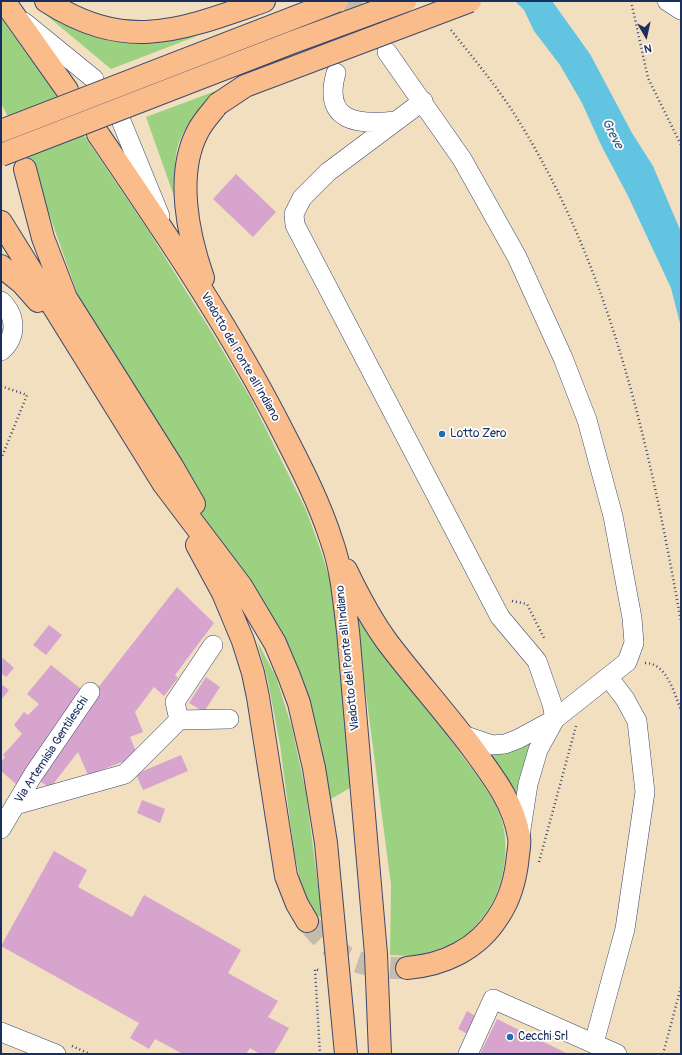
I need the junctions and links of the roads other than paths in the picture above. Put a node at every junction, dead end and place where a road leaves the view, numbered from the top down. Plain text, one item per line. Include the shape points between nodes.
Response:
1 (46, 1) edge
2 (264, 1) edge
3 (337, 1) edge
4 (405, 1) edge
5 (470, 1) edge
6 (667, 1) edge
7 (7, 6) edge
8 (681, 10) edge
9 (387, 52) tunnel mouth
10 (336, 73) dead end
11 (94, 79) dead end
12 (67, 90) dead end
13 (423, 101) junction
14 (396, 120) junction
15 (122, 123) dead end
16 (1, 131) edge
17 (98, 134) dead end
18 (1, 155) edge
19 (25, 169) dead end
20 (1, 222) edge
21 (171, 243) junction
22 (1, 266) edge
23 (1, 301) edge
24 (211, 304) junction
25 (1, 351) edge
26 (102, 385) junction
27 (163, 482) junction
28 (332, 542) junction
29 (241, 586) junction
30 (213, 645) dead end
31 (609, 678) junction
32 (90, 692) dead end
33 (555, 719) junction
34 (179, 720) junction
35 (228, 720) dead end
36 (463, 735) junction
37 (15, 805) junction
38 (1, 829) edge
39 (520, 837) junction
40 (307, 921) tunnel mouth
41 (407, 968) tunnel mouth
42 (1, 1032) edge
43 (594, 1043) junction
44 (56, 1054) edge
45 (346, 1054) edge
46 (380, 1054) edge
47 (468, 1054) edge
48 (617, 1054) edge

1 - 2 highway via 70,16 94,24 123,31 152,33 193,26
3 - 16 highway, bridge
4 - 18 highway, bridge
5 - 24 highway, bridge via 245,86 218,104 197,132 190,150 187,170 186,203 194,253
6 - 8 street
7 - 11 street
7 - 12 highway
9 - 13 street
10 - 14 street via 333,99 343,116 360,122
13 - 14 street
13 - 31 street via 462,159 517,257 563,358 587,420 613,516 632,618 634,643 627,662
14 - 33 street via 328,172 302,198 294,214 295,225 500,617 536,660
15 - 21 street
17 - 21 highway, Viadotto del Ponte all'Indiano
19 - 29 highway via 44,238 66,298 172,466
20 - 26 highway
21 - 24 highway, Viadotto del Ponte all'Indiano
22 - 26 highway via 22,283 40,303
23 - 25 street via 12,316 14,326 12,337
24 - 28 highway, Viadotto del Ponte all'Indiano via 273,412 308,481
26 - 27 highway
27 - 29 highway
27 - 40 highway via 223,593 247,652 258,697 286,876
28 - 36 highway via 364,606 388,642
28 - 46 highway, Viadotto del Ponte all'Indiano via 342,586 348,631 376,954
29 - 45 highway via 275,643 289,676 299,703 314,768 326,843
30 - 34 street via 174,702
31 - 33 street
31 - 43 street via 637,721 645,792 625,929
32 - 37 street, Via Artemisia Gentileschi
33 - 36 street via 505,744 492,745
33 - 39 street via 538,750 528,784
34 - 35 street
34 - 37 street via 125,774
36 - 39 highway via 498,782 509,803
37 - 38 street, Via Artemisia Gentileschi
39 - 41 highway via 513,889 500,916 482,938 469,948 440,962
42 - 44 street
43 - 47 street via 493,999
43 - 48 street

